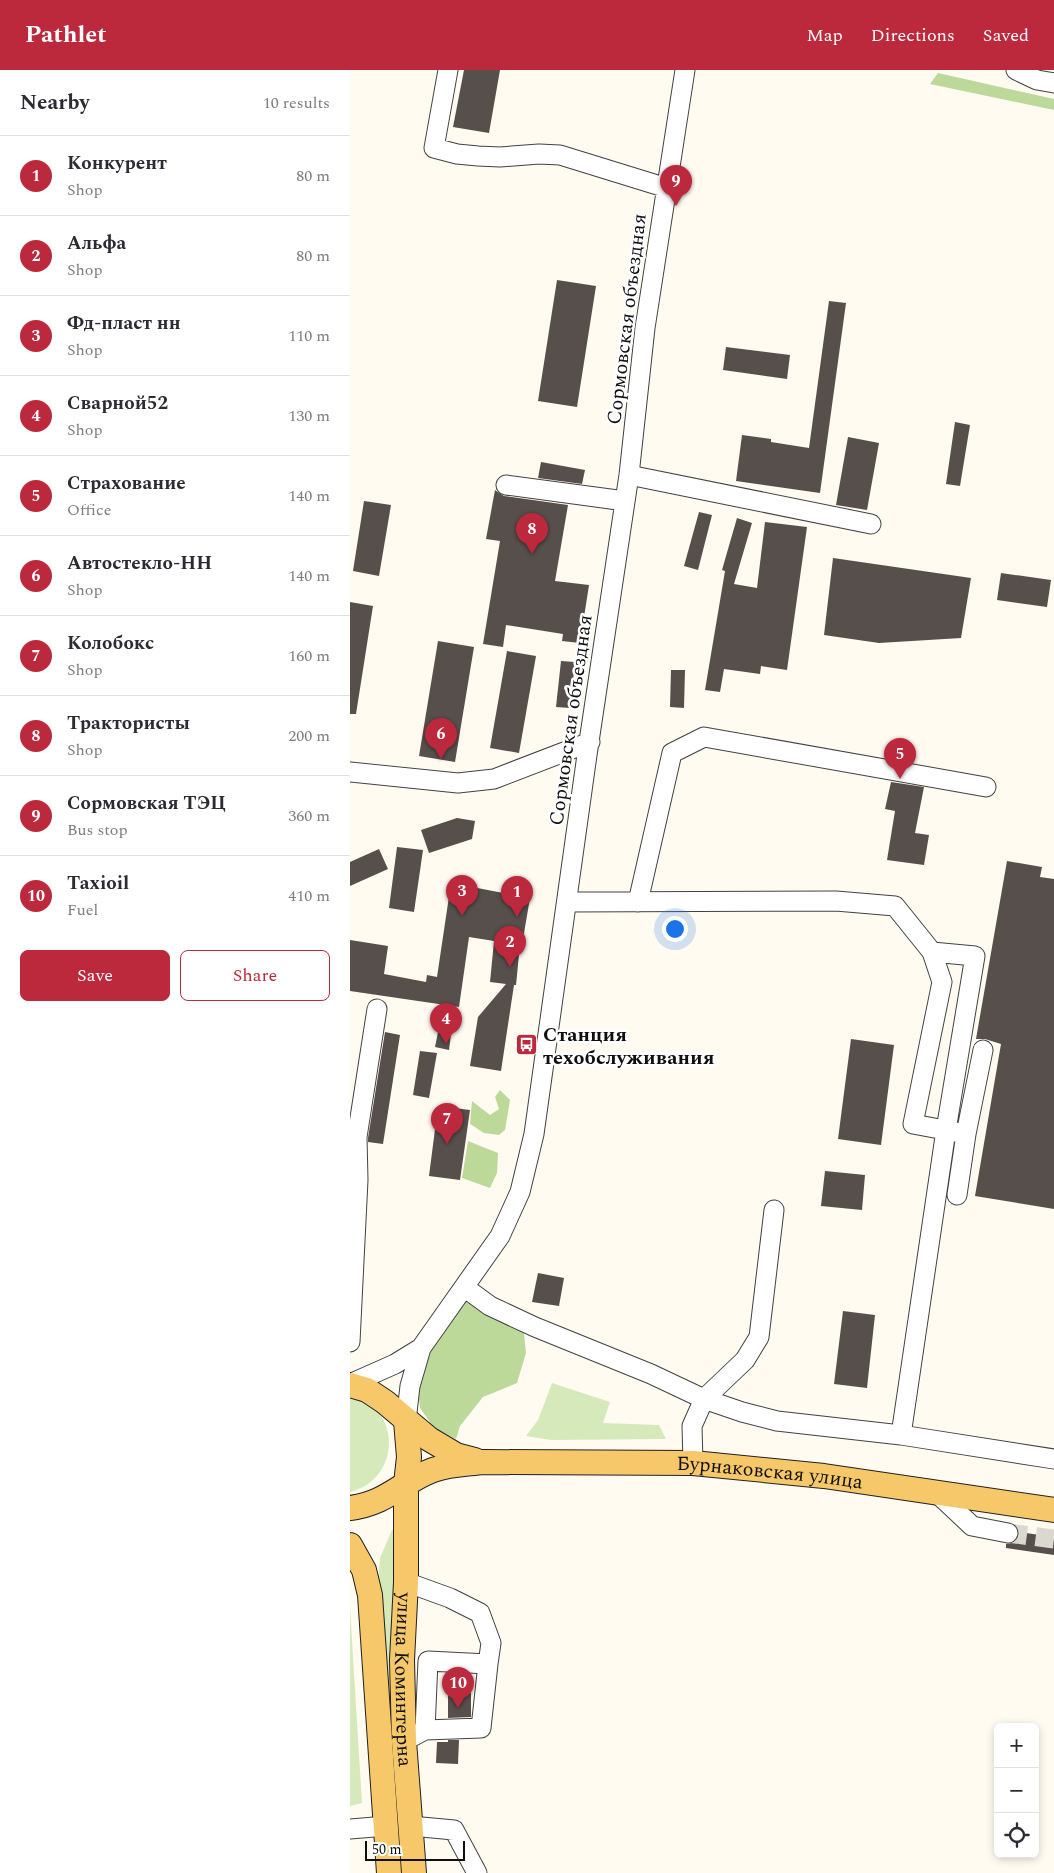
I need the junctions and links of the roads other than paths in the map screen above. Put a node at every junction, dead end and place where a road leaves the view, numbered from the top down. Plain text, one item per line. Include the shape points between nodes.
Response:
1 (448, 70) edge
2 (685, 70) edge
3 (1016, 70) edge
4 (1054, 83) edge
5 (666, 188) junction
6 (630, 476) junction
7 (506, 485) dead end
8 (625, 501) junction
9 (871, 524) dead end
10 (590, 742) junction
11 (350, 772) edge
12 (986, 787) dead end
13 (567, 902) junction
14 (638, 902) junction
15 (932, 952) junction
16 (377, 1009) dead end
17 (982, 1050) dead end
18 (946, 1130) junction
19 (966, 1134) junction
20 (957, 1195) dead end
21 (774, 1210) dead end
22 (464, 1287) junction
23 (351, 1313) edge
24 (350, 1342) edge
25 (422, 1348) junction
26 (350, 1385) edge
27 (704, 1399) junction
28 (406, 1421) junction
29 (901, 1435) junction
30 (1054, 1459) edge
31 (483, 1462) junction
32 (693, 1463) junction
33 (406, 1484) junction
34 (937, 1493) junction
35 (350, 1508) edge
36 (1054, 1510) edge
37 (1008, 1532) tunnel mouth
38 (350, 1545) edge
39 (406, 1582) junction
40 (488, 1664) junction
41 (425, 1730) junction
42 (404, 1741) junction
43 (386, 1826) junction
44 (411, 1826) junction
45 (350, 1829) edge
46 (389, 1873) edge
47 (414, 1873) edge
48 (477, 1873) edge

1 - 5 street via 434,148 478,156 560,155
2 - 5 street, Сормовская объездная
3 - 4 street via 1037,80
5 - 6 street, Сормовская объездная via 645,328
6 - 8 street, Сормовская объездная
6 - 9 street
7 - 8 street
8 - 10 street, Сормовская объездная
10 - 11 street via 494,779 458,783
10 - 13 street, Сормовская объездная
12 - 14 street via 704,737 672,753
13 - 14 street
13 - 22 street, Сормовская объездная via 534,1134 520,1192 500,1236
14 - 15 street via 836,901 895,906
15 - 18 street via 942,982 913,1124
15 - 18 street via 975,956
16 - 23 street via 357,1137
17 - 19 street
18 - 19 street
18 - 29 street
19 - 20 street
21 - 27 street via 759,1336 745,1360
22 - 25 street, Сормовская объездная
22 - 27 street via 490,1306
23 - 24 street
25 - 26 street
25 - 28 street via 410,1386
26 - 28 main road via 367,1390
27 - 29 street via 777,1422
27 - 32 street via 692,1426
28 - 31 main road via 456,1455
28 - 33 main road, улица Коминтерна via 409,1458
29 - 30 street
31 - 32 main road, Бурнаковская улица
31 - 33 main road via 432,1470
32 - 34 main road, Бурнаковская улица via 824,1476
33 - 35 main road via 375,1503
33 - 39 main road, улица Коминтерна
34 - 36 main road, Бурнаковская улица
34 - 37 street via 972,1526
38 - 43 main road, улица Коминтерна via 364,1570 370,1595
39 - 40 street via 480,1613 491,1643
39 - 42 main road, улица Коминтерна via 402,1660
40 - 41 street via 481,1728
40 - 41 street via 428,1661
41 - 42 street
42 - 44 main road, улица Коминтерна
43 - 44 main road
43 - 45 street
43 - 46 main road, улица Коминтерна
44 - 47 main road, улица Коминтерна
44 - 48 street via 454,1830

